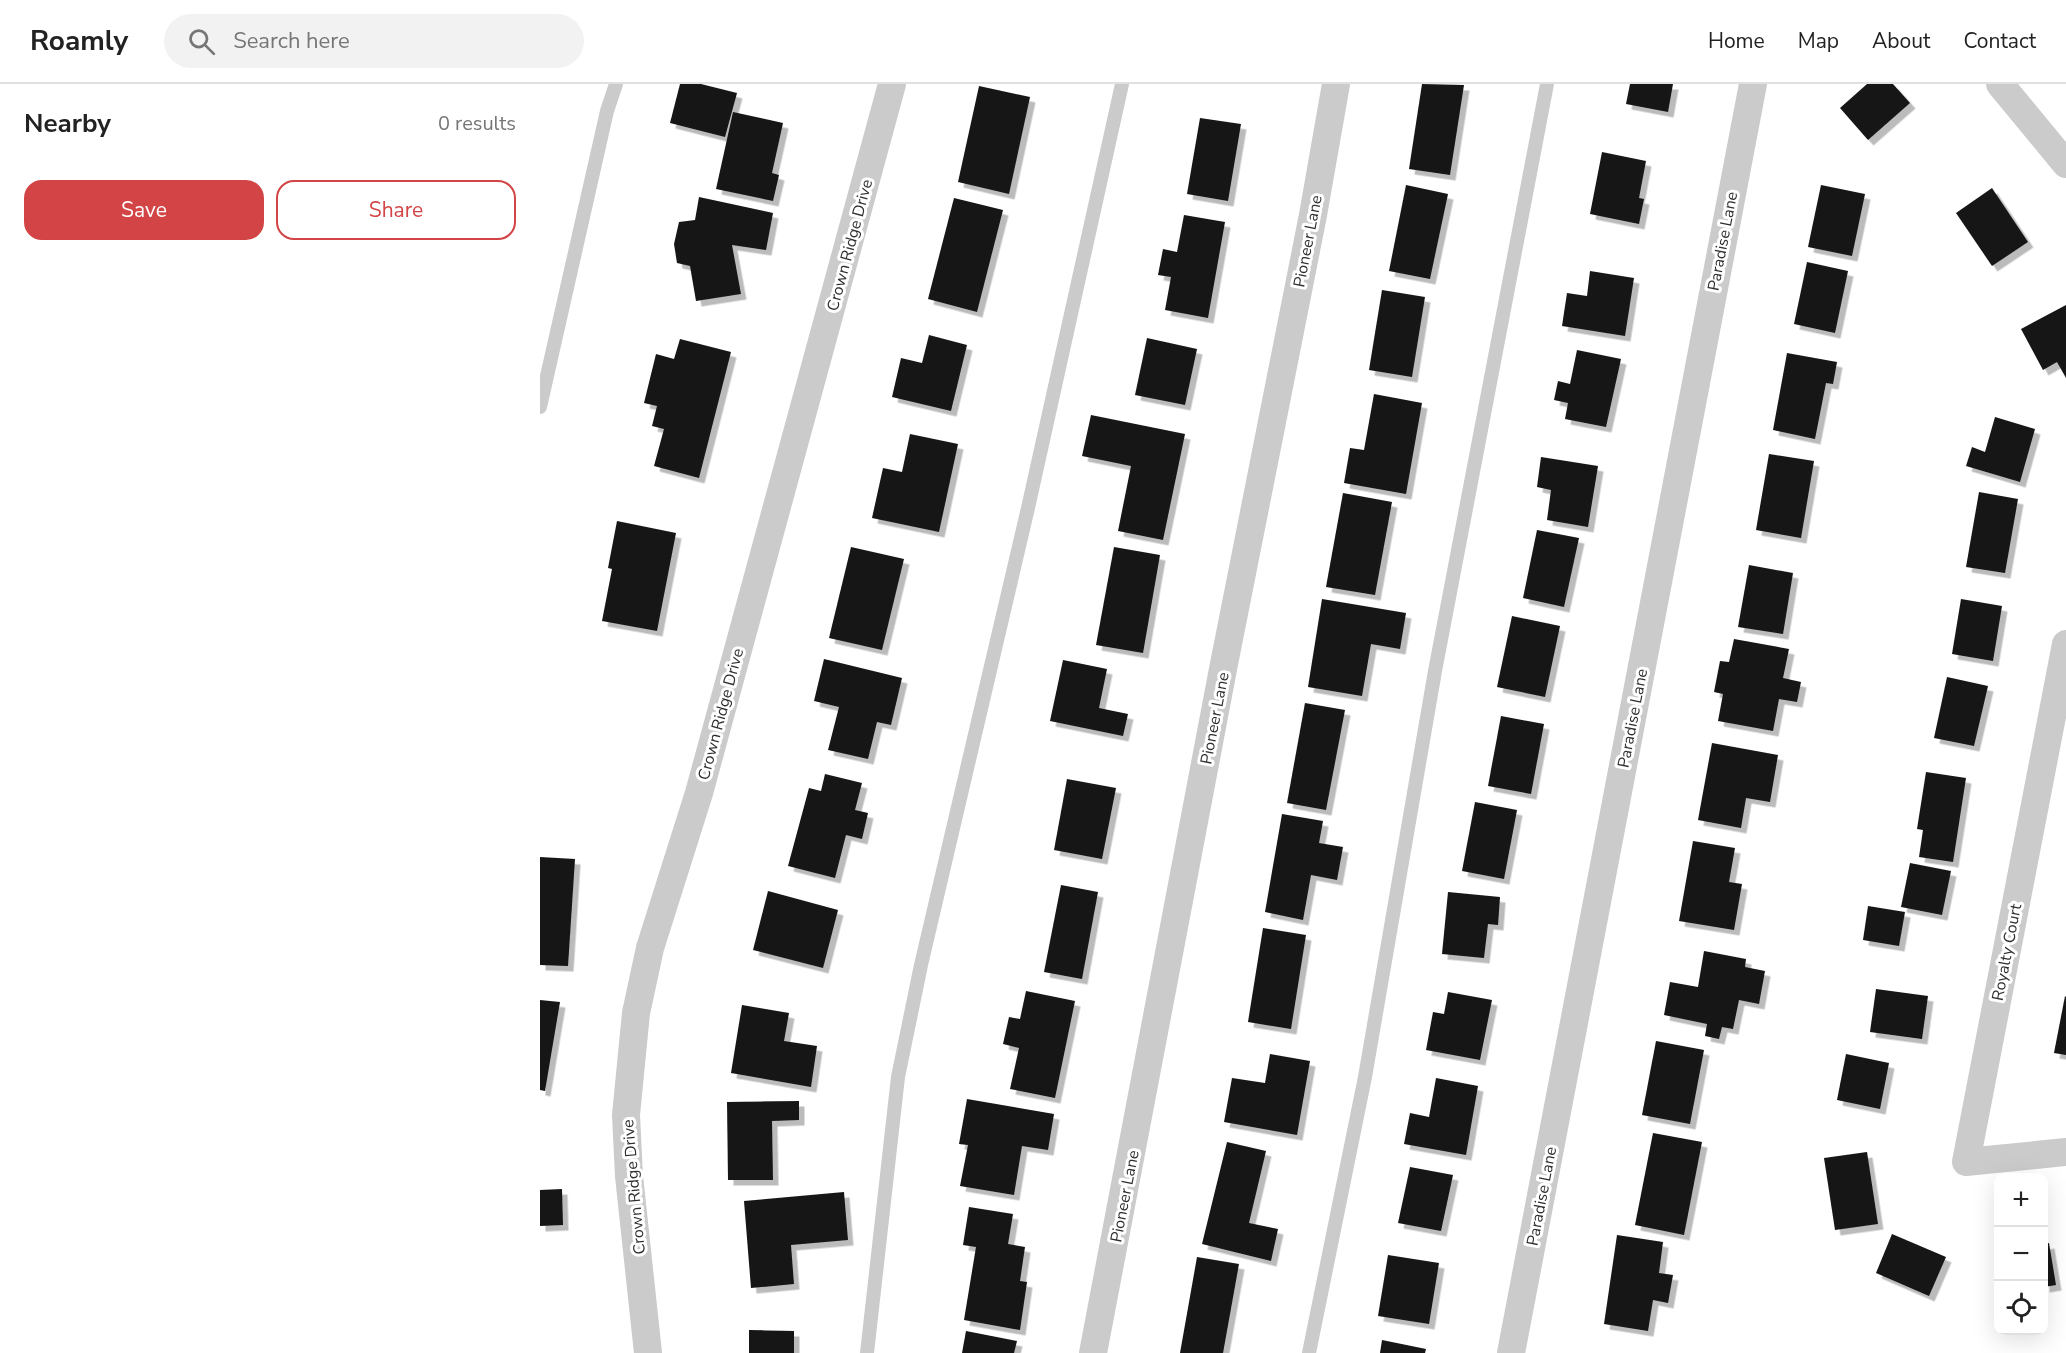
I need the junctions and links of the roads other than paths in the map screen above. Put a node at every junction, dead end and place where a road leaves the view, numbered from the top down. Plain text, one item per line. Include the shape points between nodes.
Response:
1 (616, 84) edge
2 (892, 84) edge
3 (1122, 84) edge
4 (1336, 84) edge
5 (1547, 84) edge
6 (1753, 84) edge
7 (2000, 84) edge
8 (2066, 164) edge
9 (540, 407) edge
10 (2066, 644) edge
11 (2066, 1152) edge
12 (648, 1353) edge
13 (867, 1353) edge
14 (1093, 1353) edge
15 (1309, 1353) edge
16 (1511, 1353) edge

1 - 9 lane
2 - 12 street, Crown Ridge Drive via 699,793 650,948 636,1013 626,1115
3 - 13 lane via 898,1077
4 - 14 street, Pioneer Lane
5 - 15 lane via 1434,671 1365,1077
6 - 16 street, Paradise Lane
7 - 8 street
10 - 11 street, Royalty Court via 1966,1162

